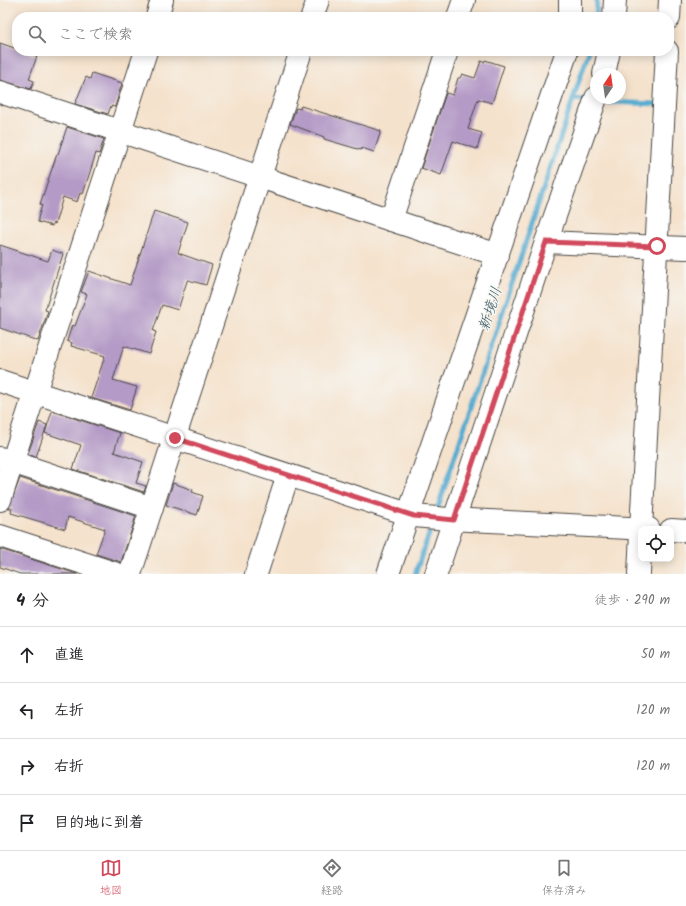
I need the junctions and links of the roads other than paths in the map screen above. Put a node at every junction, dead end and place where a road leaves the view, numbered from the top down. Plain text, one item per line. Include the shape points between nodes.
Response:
1 (162, 0) edge
2 (318, 0) edge
3 (464, 0) edge
4 (570, 0) edge
5 (615, 0) edge
6 (670, 0) edge
7 (158, 12) edge
8 (314, 12) edge
9 (460, 12) edge
10 (570, 12) edge
11 (614, 12) edge
12 (669, 12) edge
13 (144, 56) edge
14 (299, 56) edge
15 (445, 56) edge
16 (566, 56) edge
17 (608, 56) edge
18 (667, 56) edge
19 (605, 68) edge
20 (0, 92) edge
21 (594, 104) edge
22 (119, 132) junction
23 (260, 177) junction
24 (391, 220) junction
25 (546, 242) junction
26 (657, 246) junction
27 (686, 248) edge
28 (498, 255) junction
29 (0, 381) edge
30 (35, 392) junction
31 (175, 438) junction
32 (6, 460) edge
33 (288, 475) junction
34 (0, 500) edge
35 (152, 508) junction
36 (412, 515) junction
37 (451, 519) junction
38 (641, 526) edge
39 (638, 529) edge
40 (674, 530) edge
41 (686, 531) edge
42 (0, 536) edge
43 (640, 562) edge
44 (117, 574) edge
45 (130, 574) edge
46 (256, 574) edge
47 (388, 574) edge
48 (436, 574) edge
49 (639, 574) edge

1 - 7 street
2 - 8 street
3 - 9 street
4 - 10 street
5 - 11 street
6 - 12 street
13 - 22 street
14 - 23 street
15 - 24 street
16 - 28 street
17 - 19 street
18 - 26 street
20 - 22 street
21 - 25 street
22 - 23 street
22 - 30 street
23 - 24 street
23 - 31 street
24 - 28 street
25 - 26 street
25 - 37 street
26 - 27 street
26 - 38 street
28 - 36 street
29 - 30 street
30 - 31 street
30 - 32 street
31 - 33 street
31 - 35 street
32 - 34 street
32 - 35 street
33 - 36 street
33 - 46 street
35 - 45 street
36 - 37 street
36 - 47 street
37 - 39 street
37 - 48 street
40 - 41 street
42 - 44 street
43 - 49 street

